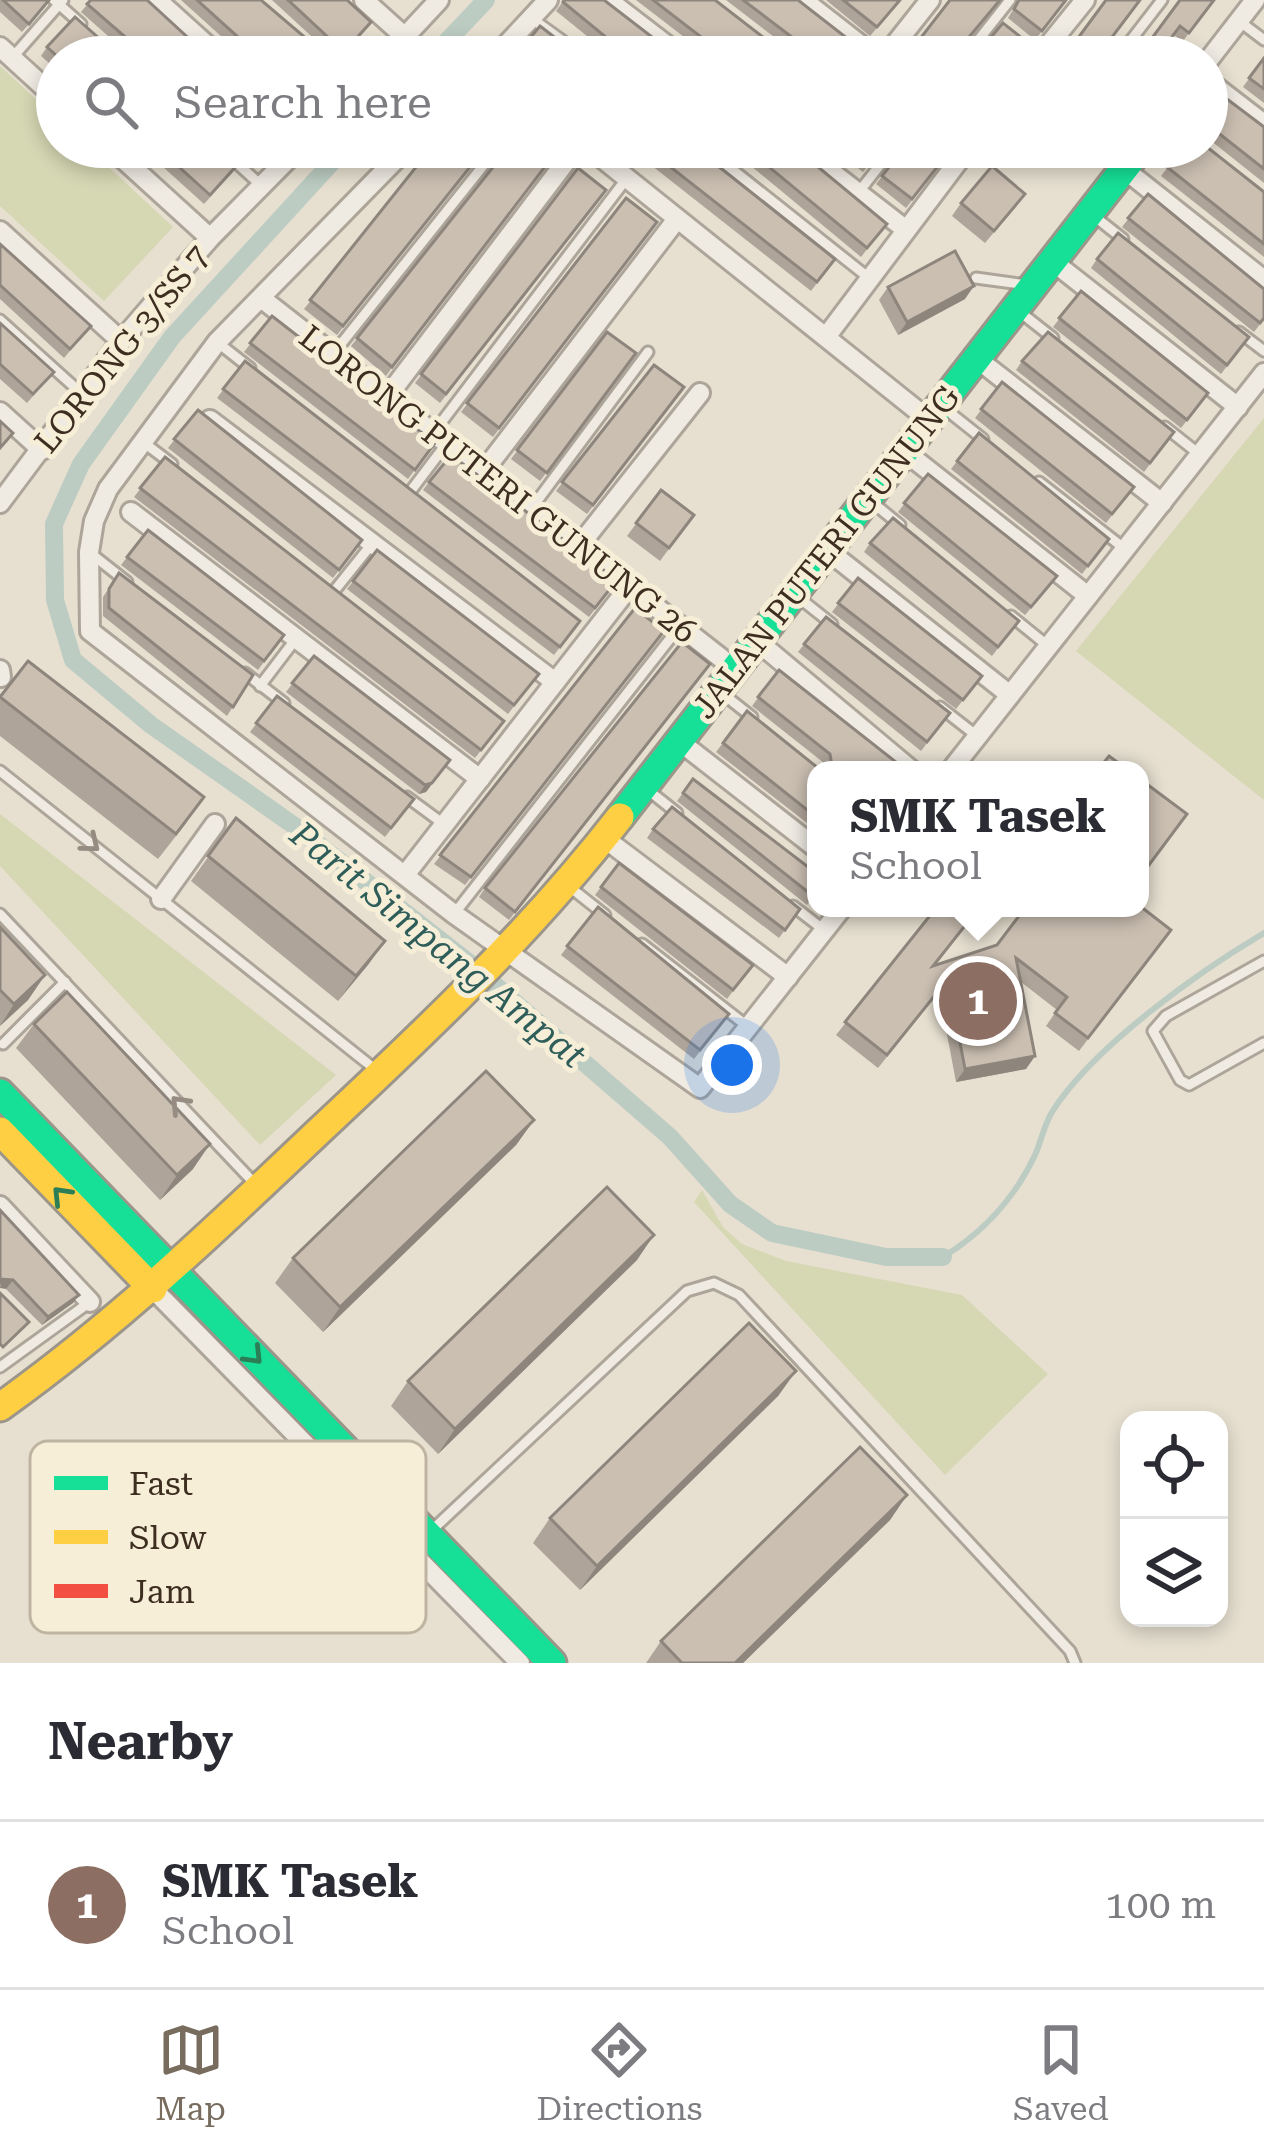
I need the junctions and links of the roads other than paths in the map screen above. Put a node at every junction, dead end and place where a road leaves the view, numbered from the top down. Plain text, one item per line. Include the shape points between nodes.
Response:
1 (157, 0) edge
2 (364, 0) edge
3 (439, 0) edge
4 (548, 0) edge
5 (608, 0) edge
6 (803, 0) edge
7 (1010, 0) edge
8 (1085, 0) edge
9 (1162, 0) edge
10 (1255, 0) edge
11 (59, 2) edge
12 (920, 3) edge
13 (531, 18) junction
14 (995, 19) junction
15 (1239, 21) junction
16 (88, 31) edge
17 (1010, 31) edge
18 (197, 36) edge
19 (404, 36) edge
20 (406, 36) edge
21 (514, 36) edge
22 (556, 36) edge
23 (655, 36) edge
24 (852, 36) edge
25 (896, 36) edge
26 (982, 36) edge
27 (1050, 36) edge
28 (1134, 36) edge
29 (1227, 36) edge
30 (1264, 40) edge
31 (6, 52) edge
32 (36, 79) edge
33 (1228, 96) edge
34 (1264, 124) edge
35 (133, 168) edge
36 (242, 168) edge
37 (280, 168) edge
38 (388, 168) edge
39 (481, 168) edge
40 (561, 168) edge
41 (614, 168) edge
42 (730, 168) edge
43 (829, 168) edge
44 (878, 168) edge
45 (952, 168) edge
46 (1124, 168) edge
47 (1143, 168) edge
48 (627, 178) junction
49 (262, 186) junction
50 (858, 193) junction
51 (1090, 212) junction
52 (677, 219) junction
53 (905, 229) junction
54 (0, 231) edge
55 (210, 238) junction
56 (1142, 254) edge
57 (1052, 261) junction
58 (869, 278) junction
59 (976, 278) edge
60 (1264, 280) edge
61 (1024, 297) junction
62 (261, 298) junction
63 (0, 320) edge
64 (1229, 323) edge
65 (826, 337) junction
66 (121, 341) junction
67 (217, 342) junction
68 (1264, 351) edge
69 (648, 352) dead end
70 (1071, 352) edge
71 (333, 354) junction
72 (976, 358) junction
73 (1264, 374) edge
74 (269, 383) edge
75 (700, 393) dead end
76 (83, 395) junction
77 (388, 397) junction
78 (1238, 407) junction
79 (1144, 411) edge
80 (0, 412) edge
81 (934, 412) junction
82 (206, 416) edge
83 (440, 438) junction
84 (142, 442) junction
85 (995, 448) edge
86 (42, 450) junction
87 (904, 451) junction
88 (1200, 455) junction
89 (178, 469) edge
90 (483, 472) junction
91 (1033, 477) edge
92 (393, 478) edge
93 (410, 492) junction
94 (867, 498) junction
95 (0, 503) edge
96 (1162, 503) junction
97 (428, 506) edge
98 (531, 509) junction
99 (131, 512) dead end
100 (904, 528) edge
101 (371, 545) junction
102 (579, 547) junction
103 (1125, 549) junction
104 (827, 550) junction
105 (89, 552) junction
106 (318, 577) edge
107 (630, 586) junction
108 (335, 590) junction
109 (141, 592) edge
110 (794, 594) junction
111 (1088, 596) junction
112 (994, 602) edge
113 (353, 604) edge
114 (574, 620) edge
115 (680, 626) junction
116 (593, 634) junction
117 (848, 637) edge
118 (295, 640) junction
119 (757, 641) junction
120 (1048, 646) junction
121 (226, 659) edge
122 (727, 680) junction
123 (555, 682) junction
124 (260, 686) junction
125 (922, 694) edge
126 (1010, 695) junction
127 (297, 714) edge
128 (498, 718) edge
129 (768, 730) edge
130 (517, 732) junction
131 (977, 736) junction
132 (679, 741) junction
133 (899, 761) edge
134 (958, 761) edge
135 (0, 771) edge
136 (480, 779) junction
137 (389, 783) edge
138 (643, 787) junction
139 (680, 815) edge
140 (214, 824) dead end
141 (445, 825) junction
142 (604, 838) junction
143 (807, 841) edge
144 (405, 875) junction
145 (567, 885) junction
146 (160, 899) junction
147 (788, 902) edge
148 (0, 914) edge
149 (454, 914) junction
150 (807, 917) edge
151 (807, 917) edge
152 (835, 917) edge
153 (621, 927) edge
154 (824, 930) junction
155 (640, 941) edge
156 (1264, 961) edge
157 (492, 966) junction
158 (788, 977) junction
159 (65, 982) junction
160 (748, 1027) junction
161 (1264, 1043) edge
162 (3, 1044) edge
163 (380, 1074) junction
164 (0, 1093) edge
165 (0, 1131) edge
166 (259, 1189) junction
167 (0, 1205) edge
168 (202, 1243) junction
169 (131, 1249) junction
170 (163, 1281) junction
171 (90, 1302) joint
172 (212, 1314) junction
173 (29, 1325) edge
174 (110, 1327) junction
175 (43, 1340) junction
176 (0, 1367) edge
177 (0, 1407) edge
178 (313, 1441) edge
179 (337, 1441) edge
180 (428, 1534) joint
181 (426, 1562) edge
182 (520, 1663) edge
183 (552, 1663) edge
184 (1075, 1663) edge

1 - 18 street
2 - 19 street
3 - 20 street
4 - 13 street
5 - 23 street
6 - 24 street
7 - 14 lane
8 - 27 street
9 - 28 lane
10 - 15 street
11 - 16 lane
11 - 31 lane
12 - 25 street
13 - 21 street
13 - 22 lane
14 - 17 lane
14 - 26 lane
15 - 29 street
15 - 30 lane
31 - 32 street
33 - 34 street
35 - 55 street
36 - 49 lane
37 - 49 street, LORONG 3/SS 7
38 - 62 street
39 - 71 lane
40 - 77 street
41 - 48 street
42 - 58 lane
43 - 50 street
44 - 50 lane
45 - 53 street
46 - 51 street, JALAN PUTERI GUNUNG
47 - 60 street
48 - 52 street
48 - 83 lane
49 - 55 street, LORONG 3/SS 7
50 - 53 street
51 - 56 lane
51 - 57 street, JALAN PUTERI GUNUNG
52 - 65 street
52 - 90 street
53 - 58 street
54 - 66 street
55 - 66 street, LORONG 3/SS 7
57 - 61 street, JALAN PUTERI GUNUNG
57 - 78 street
58 - 65 street
59 - 61 lane
61 - 70 lane
61 - 72 street, JALAN PUTERI GUNUNG
62 - 67 street
62 - 71 street, LORONG PUTERI GUNUNG 26
63 - 76 lane
64 - 68 lane
65 - 81 street
66 - 76 street, LORONG 3/SS 7
67 - 74 lane
67 - 84 street
69 - 98 lane
71 - 77 street, LORONG PUTERI GUNUNG 26
72 - 81 street, JALAN PUTERI GUNUNG
72 - 96 street
73 - 78 street
75 - 102 street
76 - 86 street, LORONG 3/SS 7
77 - 83 street, LORONG PUTERI GUNUNG 26
78 - 88 street
79 - 88 lane
80 - 86 street
81 - 85 lane
81 - 87 street, JALAN PUTERI GUNUNG
82 - 101 street
83 - 90 street, LORONG PUTERI GUNUNG 26
83 - 93 lane
84 - 89 lane
84 - 105 street via 108,489
86 - 95 street, LORONG 3/SS 7
87 - 94 street, JALAN PUTERI GUNUNG
87 - 111 street
88 - 96 street
90 - 98 street, LORONG PUTERI GUNUNG 26
91 - 103 lane
92 - 93 lane
93 - 97 lane
94 - 100 lane
94 - 104 street, JALAN PUTERI GUNUNG
96 - 103 street
98 - 102 street, LORONG PUTERI GUNUNG 26
99 - 118 street
101 - 108 lane
101 - 123 street
102 - 107 street, LORONG PUTERI GUNUNG 26
103 - 111 street
104 - 110 street, JALAN PUTERI GUNUNG
104 - 126 street
105 - 109 lane
105 - 144 street via 90,631 97,640
106 - 108 lane
107 - 115 street, LORONG PUTERI GUNUNG 26
107 - 116 street
108 - 113 lane
110 - 117 lane
110 - 119 street, JALAN PUTERI GUNUNG
111 - 120 street
112 - 120 lane
114 - 116 lane
115 - 122 street, LORONG PUTERI GUNUNG 26
115 - 149 lane
116 - 123 street
118 - 124 lane
118 - 136 street
119 - 122 street, JALAN PUTERI GUNUNG
119 - 133 street
120 - 126 street
121 - 124 lane
122 - 129 lane
122 - 132 street, JALAN PUTERI GUNUNG
123 - 130 street
124 - 127 lane
125 - 131 lane
126 - 131 street
128 - 130 lane
130 - 136 street
131 - 134 street
132 - 138 street, JALAN PUTERI GUNUNG
132 - 143 street
135 -> 146 lane
136 - 141 street
137 - 141 lane
138 - 139 lane
138 - 142 street, JALAN PUTERI GUNUNG
140 - 146 street
141 - 144 street
142 - 145 street, JALAN PUTERI GUNUNG
142 - 158 street
144 - 149 street
145 - 153 lane
145 - 157 street, JALAN PUTERI GUNUNG
146 - 163 lane
147 - 150 lane
148 - 159 lane
149 - 157 street
151 - 154 lane
152 - 154 street
154 - 158 street
155 - 160 lane
156 - 161 lane via 1153,1031 1189,1085
157 - 160 street via 700,1088
157 - 163 street, JALAN PUTERI GUNUNG
158 - 160 street
159 - 162 lane
166 -> 159 lane
163 - 166 street, JALAN PUTERI GUNUNG
164 - 169 street
169 -> 165 street
166 - 168 street, JALAN PUTERI GUNUNG
167 - 171 street
168 - 169 street
168 - 170 street, JALAN PUTERI GUNUNG
168 - 172 street
169 - 170 street
169 - 174 street via 127,1289
170 - 172 street
170 - 174 street, JALAN PUTERI GUNUNG
170 - 178 street
171 - 175 lane
172 -> 179 street
173 - 175 lane
174 - 177 street, JALAN PUTERI GUNUNG
175 - 176 lane
180 - 183 street
180 - 184 lane via 687,1291 714,1283 739,1295
181 - 182 street

